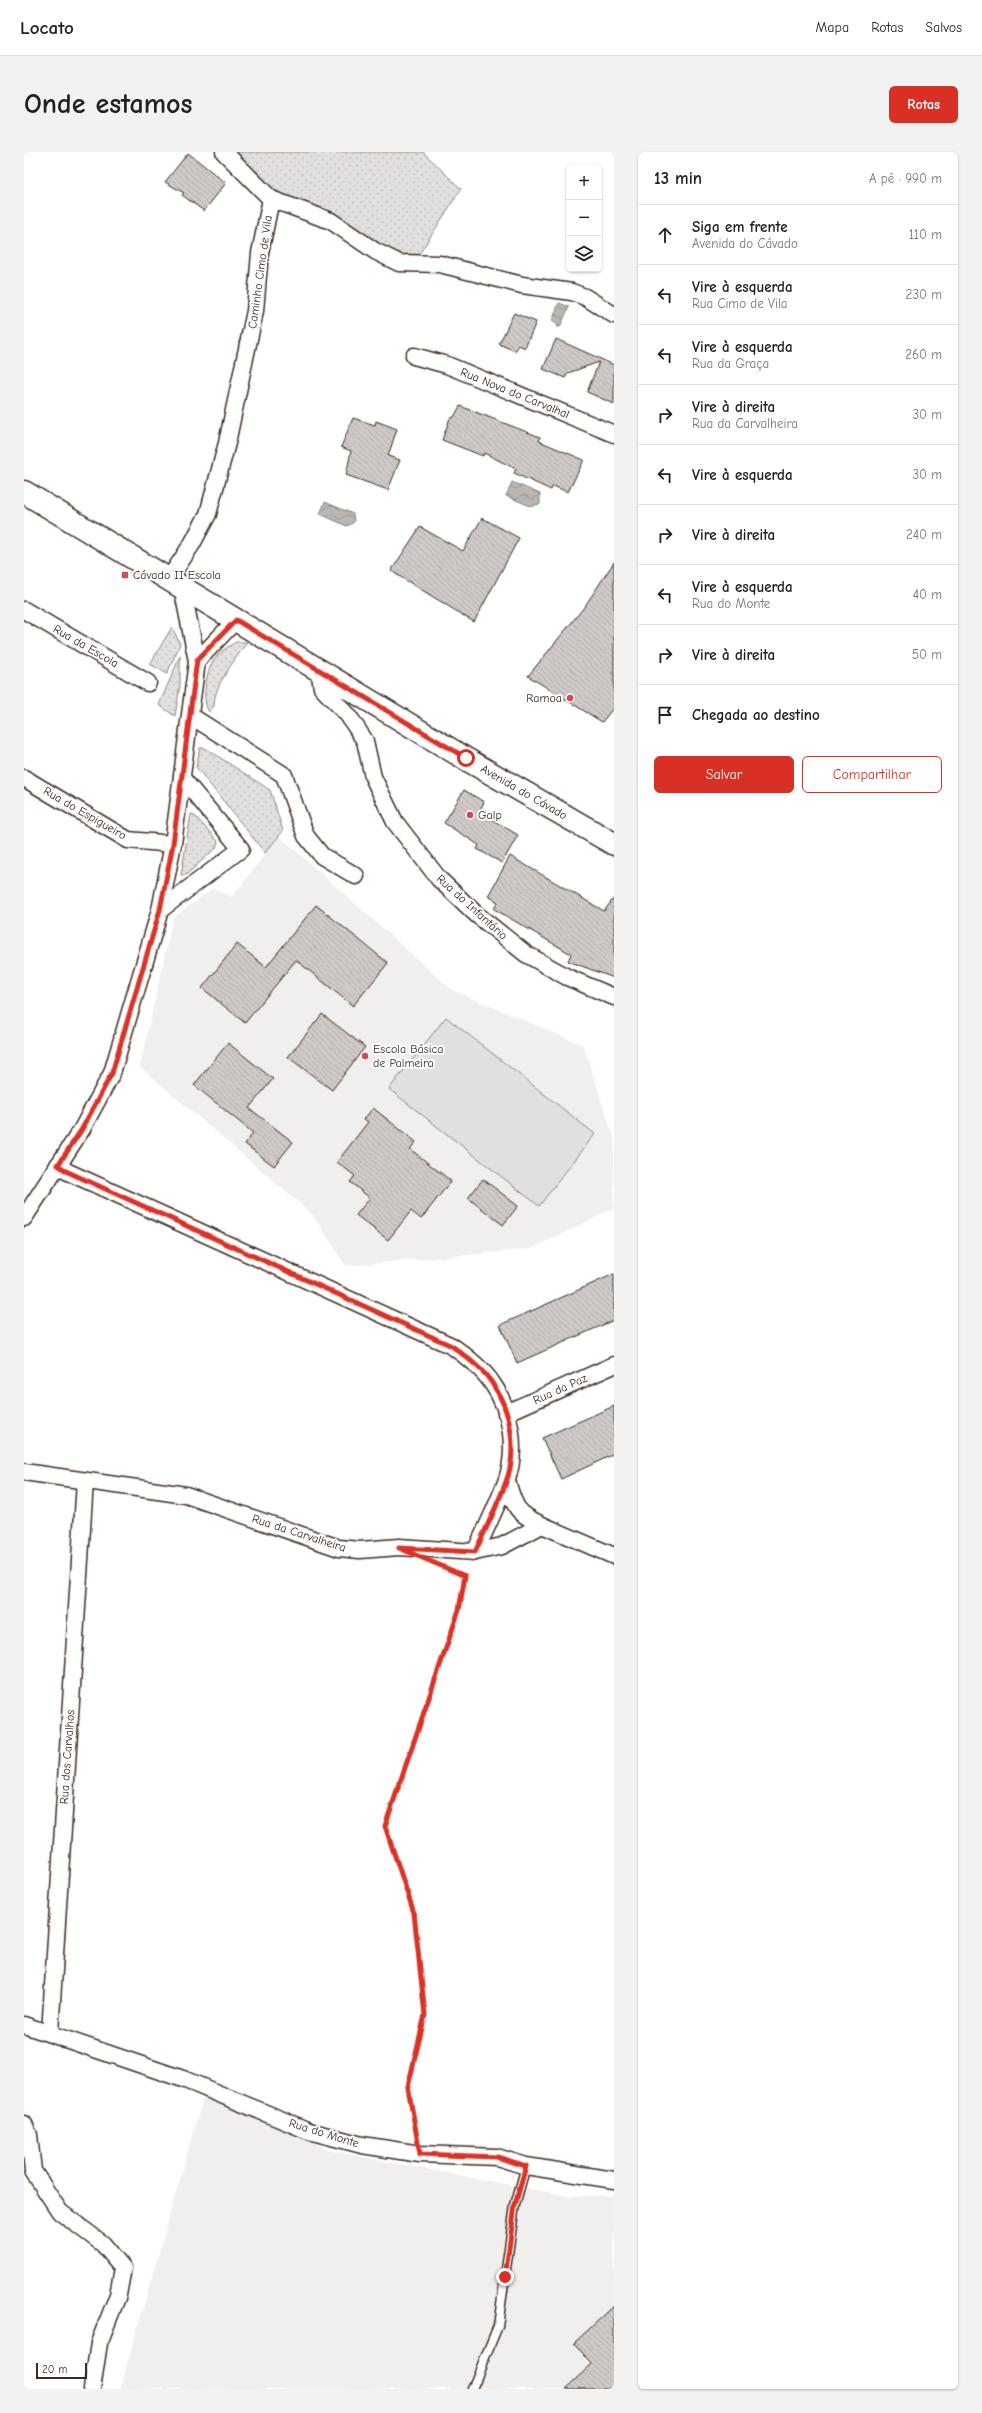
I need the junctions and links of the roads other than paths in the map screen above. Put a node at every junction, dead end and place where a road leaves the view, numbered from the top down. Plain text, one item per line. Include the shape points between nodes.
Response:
1 (224, 152) edge
2 (271, 199) junction
3 (614, 316) edge
4 (414, 356) dead end
5 (614, 434) edge
6 (24, 492) edge
7 (176, 583) junction
8 (24, 610) edge
9 (236, 620) junction
10 (197, 660) junction
11 (319, 670) junction
12 (148, 683) dead end
13 (191, 716) junction
14 (24, 778) edge
15 (182, 778) junction
16 (173, 844) junction
17 (614, 844) edge
18 (356, 876) dead end
19 (160, 910) junction
20 (614, 997) edge
21 (58, 1165) junction
22 (24, 1218) edge
23 (614, 1365) edge
24 (506, 1413) junction
25 (24, 1472) edge
26 (85, 1481) junction
27 (507, 1481) junction
28 (542, 1525) junction
29 (475, 1552) junction
30 (614, 1556) edge
31 (24, 2025) edge
32 (50, 2033) junction
33 (24, 2124) edge
34 (526, 2166) junction
35 (614, 2180) edge
36 (92, 2389) edge
37 (472, 2389) edge

1 - 2 street
2 - 3 street, Caminho Cimo de Vila via 331,221 375,251 399,263 440,264 522,285 572,292 586,297
2 - 7 street, Caminho Cimo de Vila via 260,253 255,311 227,443 208,514
4 - 5 street, Rua Nova do Carvalhal via 447,365
6 - 7 main road, Avenida do Cávado
7 - 9 main road, Avenida do Cávado
7 - 10 street
8 - 12 street, Rua da Escola
9 - 10 street
9 - 11 main road, Avenida do Cávado
10 - 13 street
11 - 17 main road, Avenida do Cávado
11 - 20 street, Rua do Infantário via 322,688 348,715 365,742 373,777 395,822 439,879 476,914 526,954 567,977
13 - 15 street
13 - 18 street via 284,775 306,836 322,856
14 - 16 street, Rua do Espigueiro via 128,840
15 - 16 street
15 - 19 street via 241,849
16 - 19 street
19 - 21 street via 112,1073 82,1129
21 - 22 street
21 - 24 street via 68,1172 452,1346 471,1360 491,1381
23 - 24 street, Rua da Paz
24 - 27 street via 512,1439 512,1459
25 - 26 street, Rua da Carvalheira
26 - 29 street, Rua da Carvalheira via 186,1496 339,1548
26 - 32 street, Rua dos Carvalhos
27 - 28 street via 514,1504 523,1516
27 - 29 street
28 - 29 street, Rua da Carvalheira via 502,1546
28 - 30 street
31 - 32 street, Rua do Monte
32 - 34 street, Rua do Monte via 183,2079 309,2131 362,2145 420,2154 497,2157
33 - 36 street via 33,2171 60,2212 103,2244 123,2268 118,2295 99,2343
34 - 35 street, Rua do Monte
34 - 37 lane via 515,2205 498,2326

